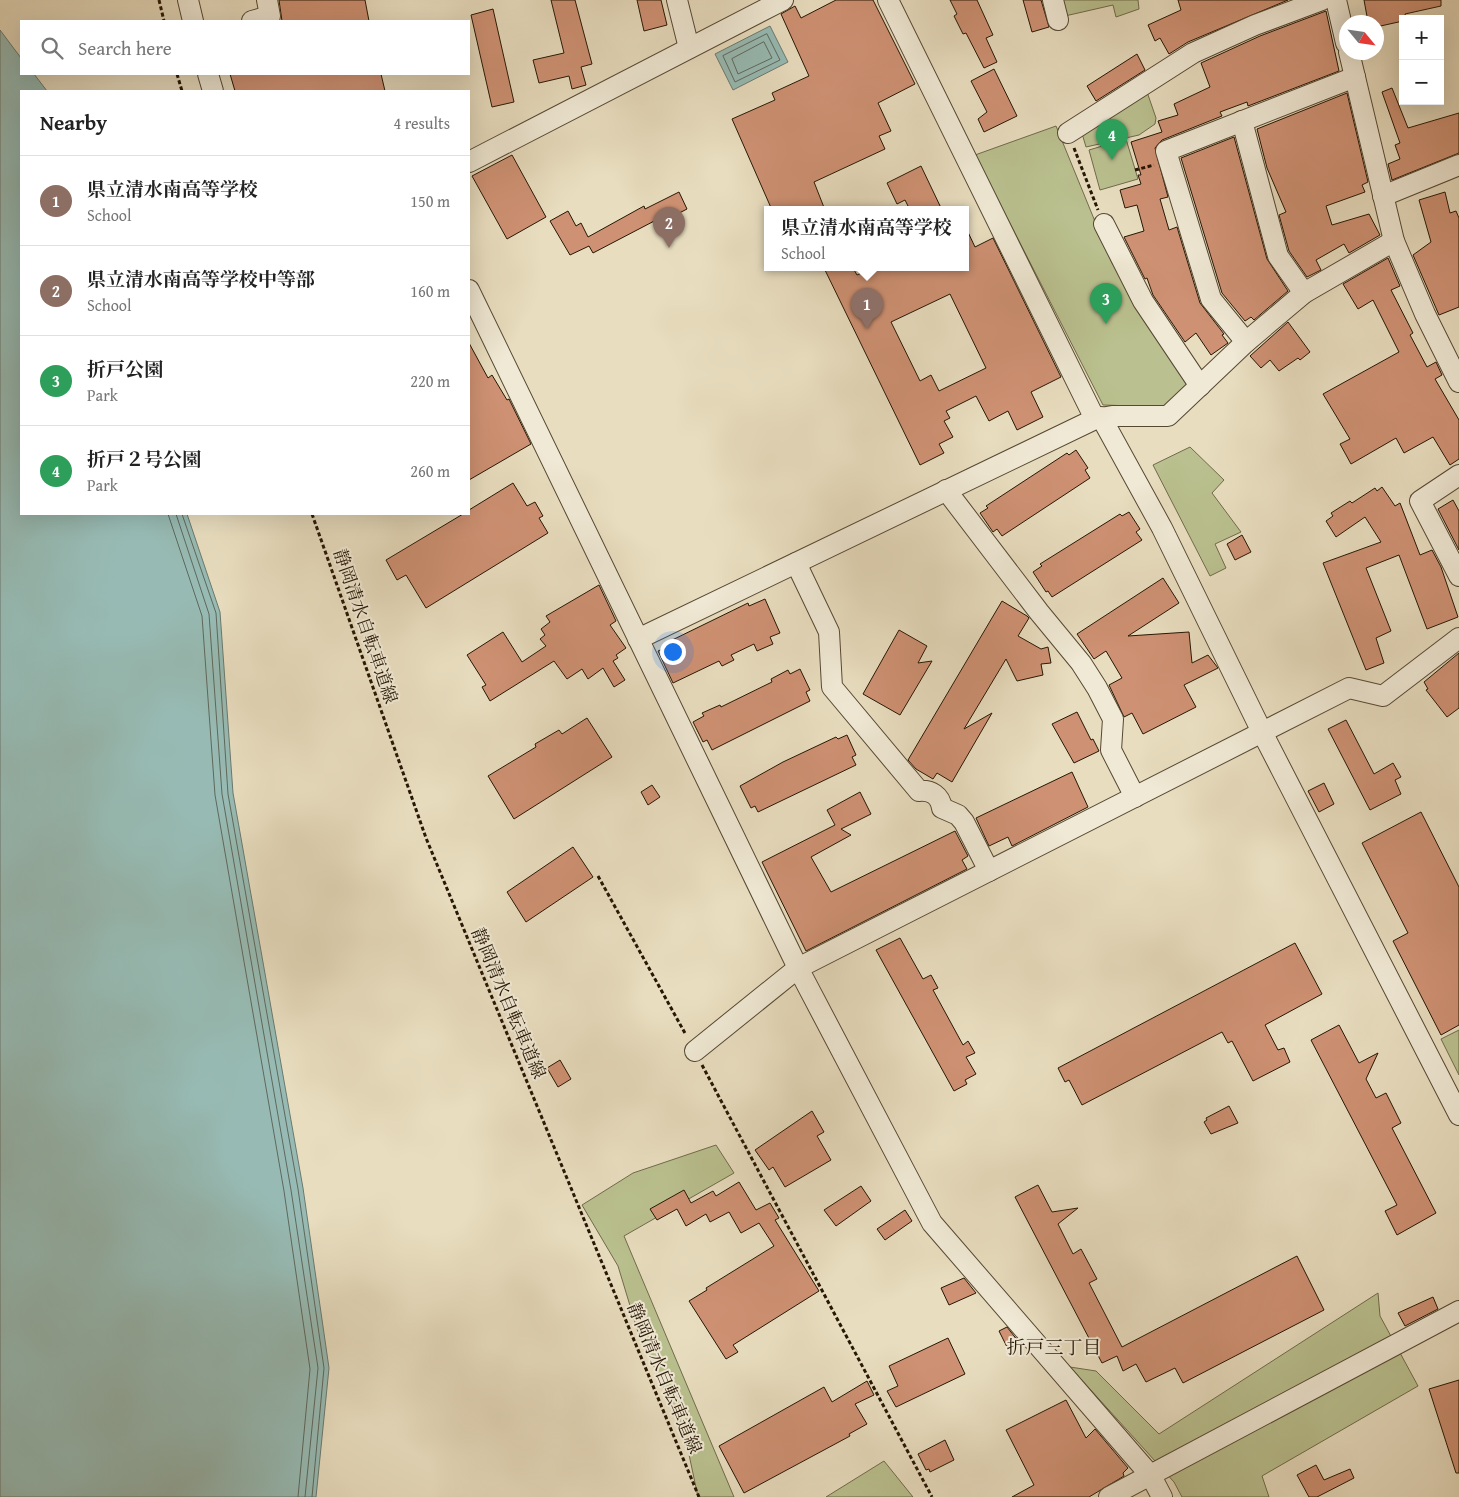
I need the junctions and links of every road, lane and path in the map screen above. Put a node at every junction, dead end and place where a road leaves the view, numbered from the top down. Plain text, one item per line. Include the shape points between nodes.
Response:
1 (159, 0) edge
2 (188, 0) edge
3 (268, 0) edge
4 (677, 0) edge
5 (783, 0) edge
6 (888, 0) edge
7 (1053, 0) edge
8 (1322, 0) edge
9 (1336, 0) edge
10 (1339, 15) edge
11 (164, 20) edge
12 (193, 20) edge
13 (256, 20) edge
14 (1058, 20) dead end
15 (689, 48) junction
16 (1351, 60) edge
17 (177, 75) edge
18 (208, 75) edge
19 (1355, 77) junction
20 (182, 90) edge
21 (212, 90) edge
22 (1242, 121) junction
23 (1068, 133) joint
24 (470, 161) edge
25 (1459, 166) edge
26 (1148, 167) dead end
27 (1135, 170) dead end
28 (1383, 196) junction
29 (1104, 224) joint
30 (1394, 242) junction
31 (470, 292) edge
32 (1304, 293) junction
33 (1246, 342) junction
34 (1459, 382) edge
35 (1200, 386) junction
36 (1098, 418) junction
37 (1459, 476) edge
38 (946, 490) junction
39 (312, 515) edge
40 (796, 563) junction
41 (1459, 576) edge
42 (1459, 638) edge
43 (638, 639) junction
44 (1262, 732) junction
45 (1135, 797) junction
46 (989, 871) junction
47 (598, 876) dead end
48 (798, 968) junction
49 (695, 1051) junction
50 (1459, 1115) edge
51 (1459, 1311) edge
52 (1151, 1476) junction
53 (699, 1497) edge
54 (932, 1497) edge
55 (1109, 1497) edge
56 (1162, 1497) edge

1 - 11 path
2 - 12 street
3 - 13 street via 270,16
4 - 15 street
5 - 15 street
6 - 36 street
7 - 14 street
8 - 23 street via 1255,24 1193,53
9 - 10 street
15 - 24 street
16 - 19 street
17 - 20 path
18 - 21 street
19 - 22 street
19 - 28 street
22 - 32 street via 1278,256
22 - 33 street via 1166,151 1210,299
23 - 29 path
25 - 28 street
26 - 27 path
28 - 30 street
29 - 35 street via 1143,301
30 - 32 street
30 - 34 street
31 - 43 street
32 - 33 street
33 - 35 street
35 - 36 street via 1168,416
36 - 38 street
36 - 44 street via 1162,528
37 - 41 street via 1420,501
38 - 40 street
38 - 45 street via 1097,688 1113,719 1111,750
39 - 53 path, 静岡清水自転車道線 via 426,838
40 - 43 street
40 - 46 street via 829,632 832,686 919,791 935,794 942,808 958,815 964,822
42 - 44 street via 1383,696 1349,688
43 - 48 street
44 - 45 street
44 - 50 street
45 - 46 street
46 - 48 street
47 - 49 path
48 - 49 street
48 - 52 street via 932,1223
49 - 54 path
51 - 52 street
52 - 55 street
52 - 56 street

